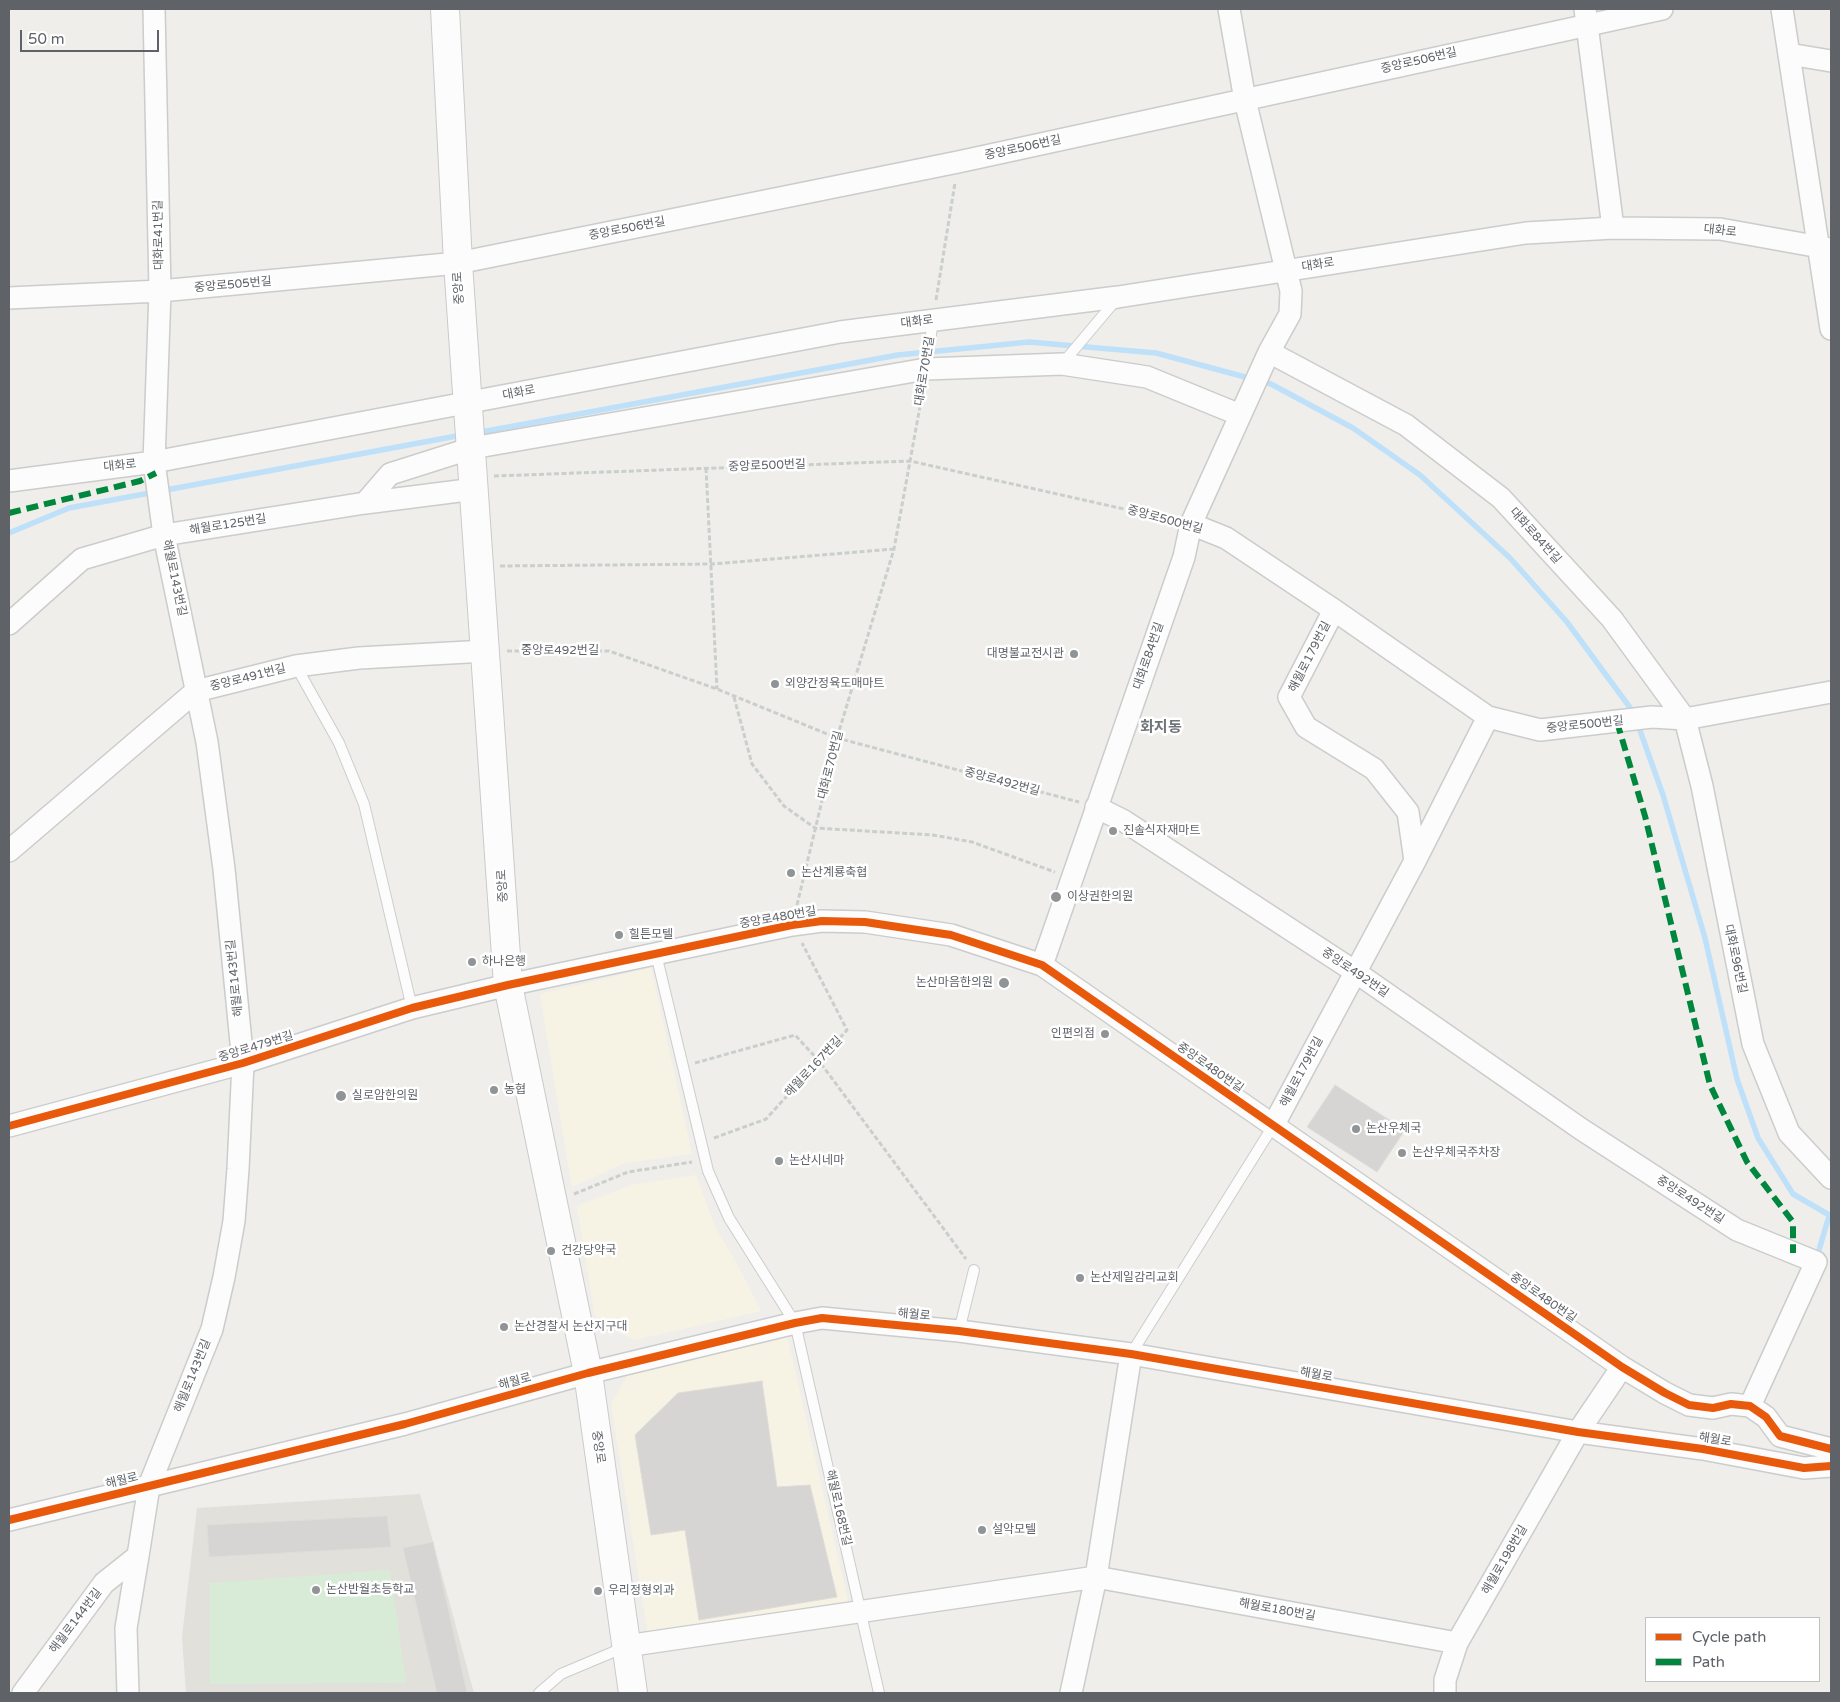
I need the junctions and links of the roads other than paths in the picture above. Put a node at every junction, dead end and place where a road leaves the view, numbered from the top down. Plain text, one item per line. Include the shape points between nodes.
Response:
1 (154, 9) edge
2 (451, 9) edge
3 (1230, 9) edge
4 (1662, 9) edge
5 (1782, 9) edge
6 (1586, 16) edge
7 (1789, 54) junction
8 (1831, 61) edge
9 (1245, 100) junction
10 (1613, 228) junction
11 (1825, 248) edge
12 (458, 263) junction
13 (1284, 270) junction
14 (160, 291) junction
15 (1118, 297) junction
16 (9, 298) edge
17 (933, 320) junction
18 (1831, 329) edge
19 (1265, 360) junction
20 (1062, 364) junction
21 (926, 369) junction
22 (467, 402) junction
23 (1240, 415) junction
24 (472, 448) junction
25 (156, 472) junction
26 (9, 481) edge
27 (474, 483) junction
28 (365, 503) junction
29 (1191, 524) junction
30 (164, 535) junction
31 (1334, 610) junction
32 (9, 624) edge
33 (486, 651) junction
34 (296, 666) junction
35 (196, 691) junction
36 (1831, 692) edge
37 (1488, 716) junction
38 (1685, 719) junction
39 (1096, 807) junction
40 (9, 851) edge
41 (1415, 861) junction
42 (656, 954) junction
43 (1042, 965) junction
44 (1354, 971) junction
45 (508, 985) junction
46 (412, 1008) junction
47 (243, 1063) junction
48 (9, 1126) edge
49 (1273, 1126) junction
50 (1831, 1178) edge
51 (974, 1270) road end
52 (795, 1322) junction
53 (959, 1330) junction
54 (1131, 1354) junction
55 (1622, 1367) junction
56 (588, 1373) junction
57 (1750, 1406) junction
58 (1578, 1432) junction
59 (1780, 1436) junction
60 (1831, 1449) edge
61 (1774, 1462) junction
62 (1831, 1466) edge
63 (150, 1486) junction
64 (9, 1520) edge
65 (138, 1556) junction
66 (1096, 1577) junction
67 (861, 1610) junction
68 (1457, 1643) junction
69 (626, 1646) junction
70 (22, 1693) edge
71 (128, 1693) edge
72 (538, 1693) edge
73 (633, 1693) edge
74 (879, 1693) edge
75 (1071, 1693) edge
76 (1437, 1693) edge
77 (1445, 1693) edge
78 (1459, 1693) edge

1 - 14 street, 대화로41번길
2 - 12 main road, 중앙로
3 - 9 street, 대화로84번길
4 - 6 street, 중앙로506번길
5 - 7 street
6 - 9 street, 중앙로506번길
6 - 10 street
7 - 8 street
7 - 11 street
9 - 12 street, 중앙로506번길 via 958,162
9 - 13 street, 대화로84번길
10 - 11 street, 대화로 via 1720,229
10 - 13 street, 대화로 via 1526,233
11 - 18 street
12 - 14 street, 중앙로505번길
12 - 22 main road, 중앙로
13 - 15 street, 대화로
13 - 19 street, 대화로84번길 via 1291,291 1290,314
14 - 16 street, 중앙로505번길
14 - 25 street, 대화로41번길
15 - 17 street, 대화로
15 - 20 lane
17 - 21 lane, 대화로70번길
17 - 22 street, 대화로 via 840,332
19 - 23 street, 대화로84번길
19 - 38 street, 대화로84번길 via 1406,425 1501,498 1612,620
20 - 21 street
20 - 23 street via 1147,377
21 - 24 street
22 - 24 main road, 중앙로
22 - 25 street, 대화로
23 - 29 street, 대화로84번길
24 - 27 main road, 중앙로
24 - 28 street via 390,474
25 - 26 street, 대화로
25 - 30 street, 해월로143번길
27 - 28 street, 해월로125번길
27 - 33 main road, 중앙로
28 - 30 street, 해월로125번길
29 - 31 street, 중앙로500번길 via 1226,538
29 - 39 street, 대화로84번길 via 1184,557
30 - 32 street, 해월로125번길 via 82,559
30 - 35 street, 해월로143번길
31 - 37 street, 중앙로500번길
31 - 41 street, 해월로179번길 via 1289,697 1306,727 1374,769 1408,812
33 - 34 street, 중앙로491번길 via 359,658
33 - 45 main road, 중앙로
34 - 35 street, 중앙로491번길
34 - 46 lane via 339,743 364,804
35 - 40 street, 중앙로491번길
35 - 47 street, 해월로143번길 via 207,742 224,869
36 - 38 street, 중앙로500번길
37 - 38 street, 중앙로500번길 via 1540,730 1652,718
37 - 41 street, 해월로179번길
38 - 50 street, 대화로96번길 via 1702,786 1753,1044 1789,1133
39 - 43 street, 대화로84번길
39 - 44 street, 중앙로492번길 via 1124,820
41 - 44 street, 해월로179번길
42 - 43 street, 중앙로480번길 via 792,925 822,921 865,922 951,935
42 - 45 street, 중앙로480번길
42 - 52 lane, 해월로168번길 via 705,1160 729,1218
43 - 49 street, 중앙로480번길
44 - 49 street, 해월로179번길
44 - 57 street, 중앙로492번길 via 1581,1129 1737,1230 1816,1262
45 - 46 street, 중앙로479번길
45 - 56 main road, 중앙로
46 - 47 street, 중앙로479번길
47 - 48 street, 중앙로479번길
47 - 63 street, 해월로143번길 via 234,1221 224,1277 212,1329
49 - 54 lane, 해월로179번길
49 - 55 street, 중앙로480번길
51 - 53 lane
52 - 53 street, 해월로 via 822,1318
52 - 56 street, 해월로
52 - 67 lane, 해월로168번길
53 - 54 street, 해월로
54 - 58 street, 해월로
54 - 66 street
55 - 57 street, 중앙로480번길 via 1689,1405 1713,1408 1731,1404
55 - 58 street, 해월로198번길
56 - 63 street, 해월로 via 405,1424
56 - 69 main road, 중앙로
57 - 59 street via 1766,1417
58 - 61 street, 해월로
58 - 68 street, 해월로198번길
59 - 60 street
59 - 61 street
61 - 62 street, 해월로 via 1804,1468
63 - 64 street, 해월로
63 - 65 street
65 - 70 street, 해월로144번길 via 104,1583
65 - 71 street via 126,1628
66 - 67 street, 해월로180번길
66 - 68 street, 해월로180번길
66 - 75 street
67 - 69 street, 해월로180번길
67 - 74 lane, 해월로168번길
68 - 76 street via 1438,1676
68 - 77 street, 해월로198번길 via 1445,1680
68 - 78 street
69 - 72 lane via 561,1674
69 - 73 main road, 중앙로

